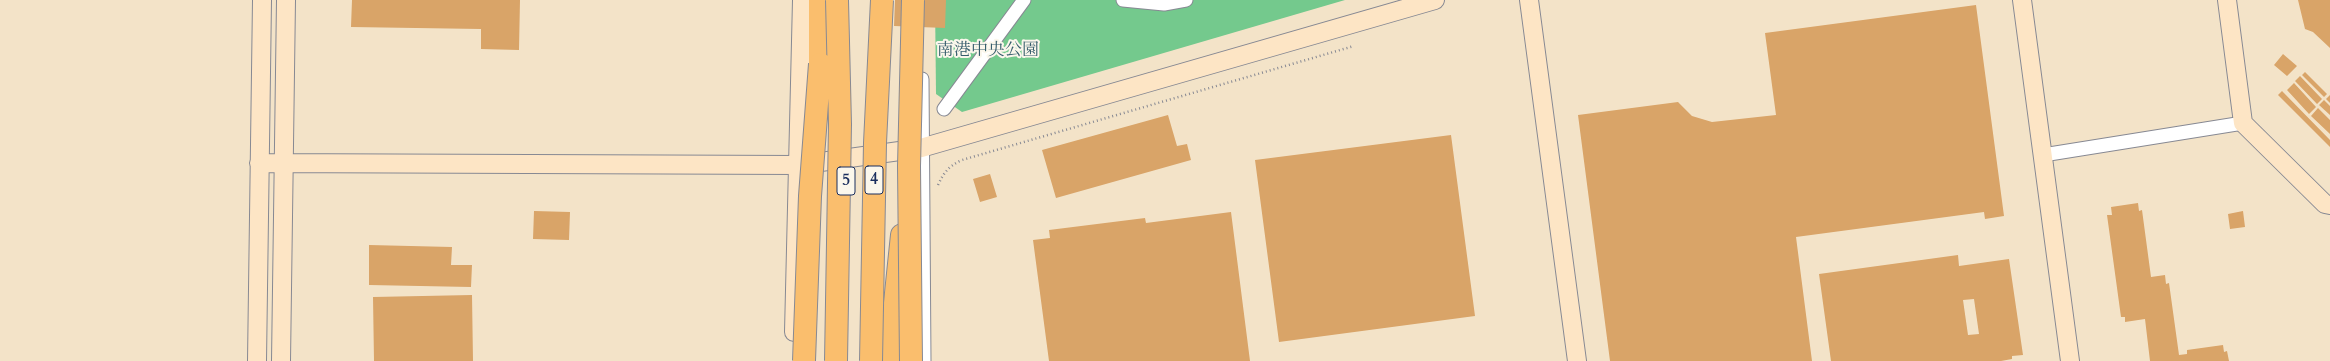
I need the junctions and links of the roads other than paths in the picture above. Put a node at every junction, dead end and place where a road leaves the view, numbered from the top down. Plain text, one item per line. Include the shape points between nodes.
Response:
1 (262, 0) edge
2 (286, 0) edge
3 (802, 0) edge
4 (820, 0) edge
5 (837, 0) edge
6 (847, 0) edge
7 (873, 0) edge
8 (882, 0) edge
9 (913, 0) edge
10 (1024, 0) edge
11 (1123, 0) edge
12 (1186, 0) edge
13 (1435, 0) edge
14 (1529, 0) edge
15 (2022, 0) edge
16 (2227, 0) edge
17 (922, 27) dead end
18 (820, 64) junction
19 (944, 108) dead end
20 (2243, 123) junction
21 (2043, 155) junction
22 (915, 157) junction
23 (258, 163) junction
24 (283, 163) junction
25 (798, 165) junction
26 (2330, 205) edge
27 (256, 361) edge
28 (281, 361) edge
29 (794, 361) edge
30 (804, 361) edge
31 (824, 361) edge
32 (836, 361) edge
33 (843, 361) edge
34 (865, 361) edge
35 (872, 361) edge
36 (889, 361) edge
37 (911, 361) edge
38 (924, 361) edge
39 (1577, 361) edge
40 (2070, 361) edge

1 - 23 street
2 - 24 street
3 - 25 street
4 - 18 highway
5 - 32 highway, bridge via 840,124
6 - 33 highway, 5
7 - 34 highway, 5
8 - 35 highway, 4, bridge via 874,143
9 - 22 highway, bridge
10 - 19 street
11 - 12 street via 1164,4
13 - 22 street
14 - 39 street
15 - 21 street
16 - 20 street
17 - 22 street
18 - 30 highway, bridge via 810,196
18 - 31 highway, bridge via 824,199
20 - 21 street
20 - 26 street via 2325,204
21 - 40 street
22 - 25 street
22 - 36 highway, bridge
22 - 37 highway, bridge
22 - 38 street
23 - 24 street
23 - 27 street
24 - 25 street
24 - 28 street
25 - 29 street

